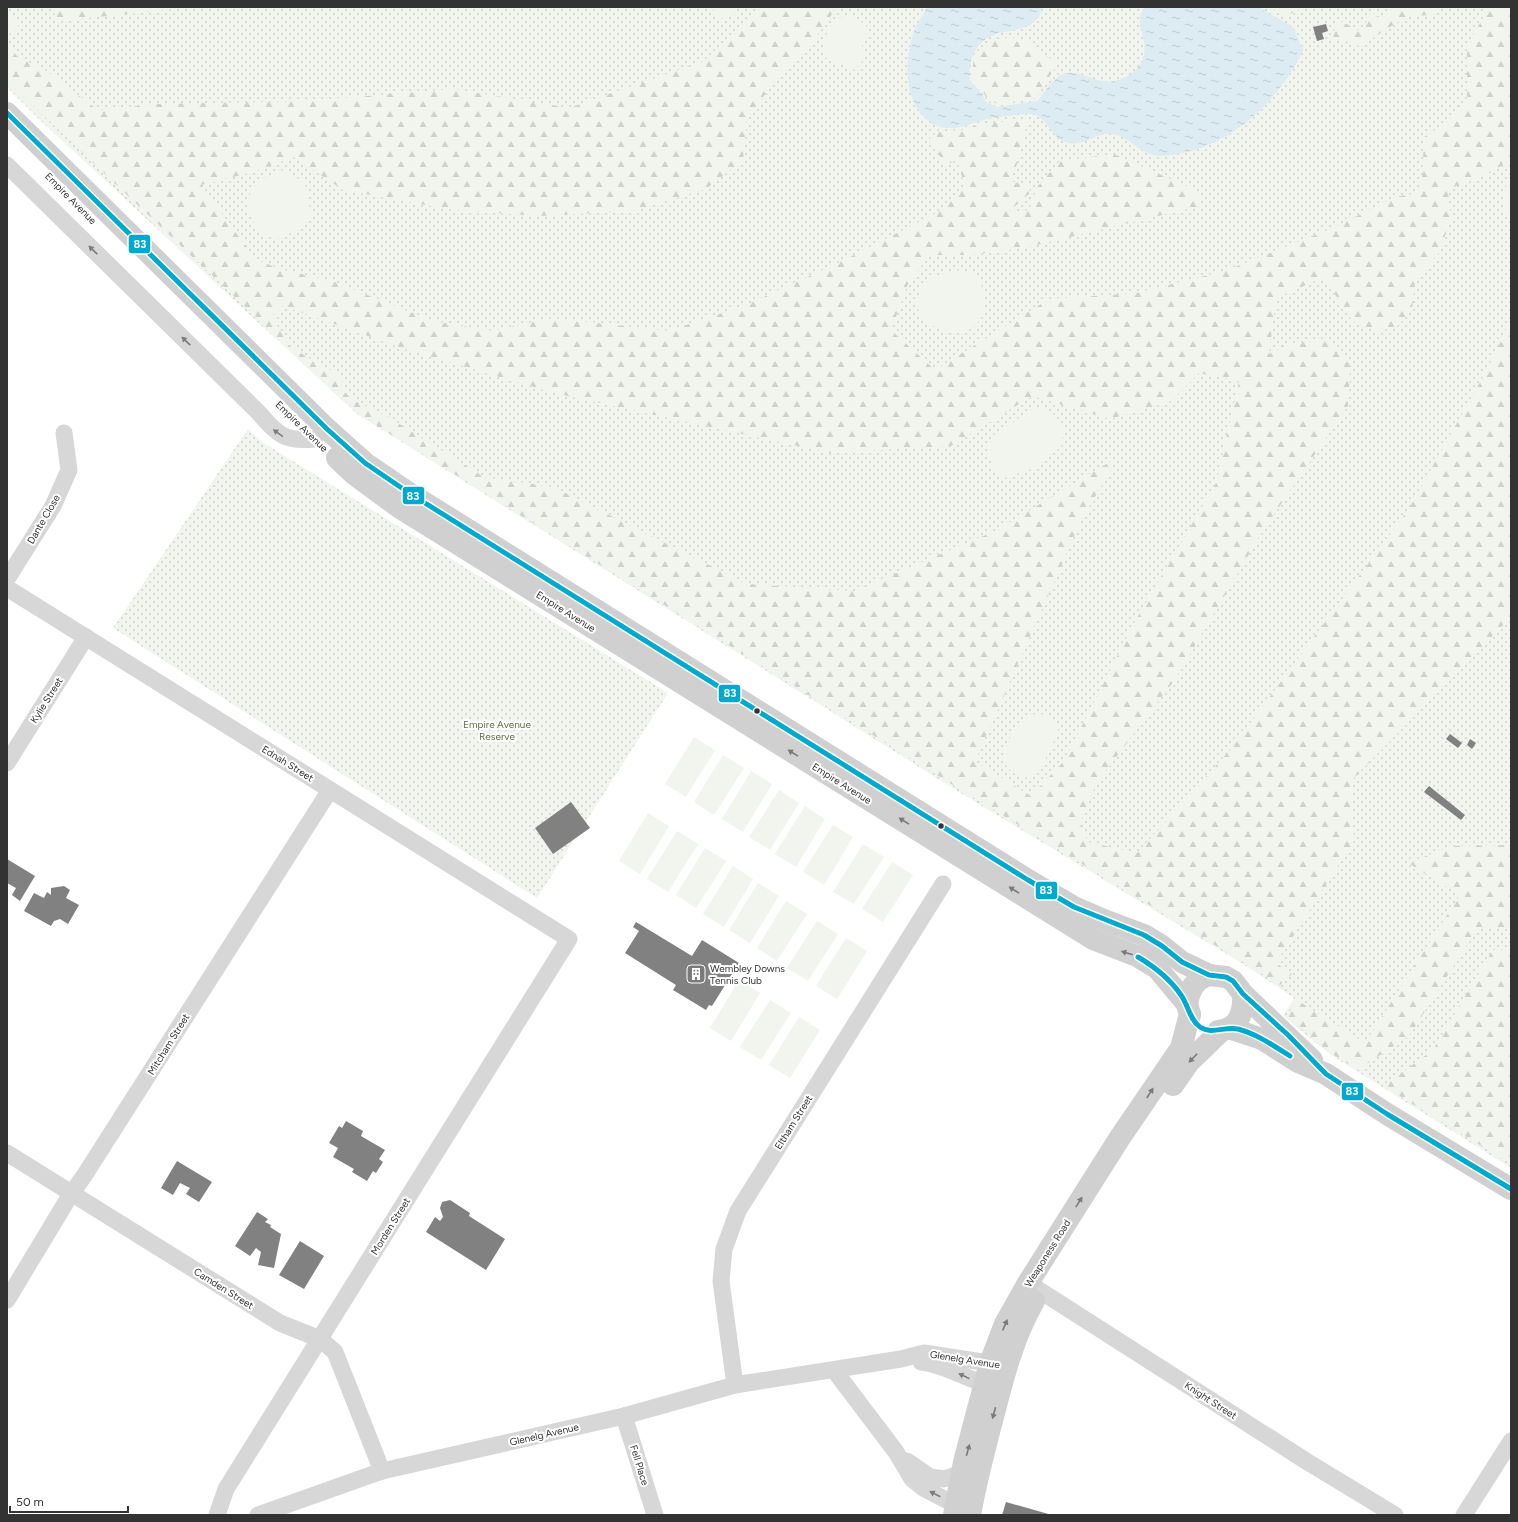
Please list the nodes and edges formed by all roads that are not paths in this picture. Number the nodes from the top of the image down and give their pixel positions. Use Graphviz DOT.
graph roads {
  1 [pos="7,113"];
  2 [pos="7,135"];
  3 [pos="7,165"];
  4 [pos="64,433"];
  5 [pos="315,439"];
  6 [pos="7,579"];
  7 [pos="7,588"];
  8 [pos="86,637"];
  9 [pos="7,763"];
  10 [pos="330,790"];
  11 [pos="943,884"];
  12 [pos="569,939"];
  13 [pos="1209,976"];
  14 [pos="1243,994"];
  15 [pos="1189,1009"];
  16 [pos="1225,1029"];
  17 [pos="1326,1074"];
  18 [pos="7,1153"];
  19 [pos="1511,1189"];
  20 [pos="71,1194"];
  21 [pos="1034,1287"];
  22 [pos="7,1300"];
  23 [pos="320,1339"];
  24 [pos="901,1359"];
  25 [pos="998,1364"];
  26 [pos="834,1370"];
  27 [pos="735,1385"];
  28 [pos="993,1386"];
  29 [pos="624,1416"];
  30 [pos="1511,1440"];
  31 [pos="896,1452"];
  32 [pos="382,1471"];
  33 [pos="969,1478"];
  34 [pos="963,1510"];
  35 [pos="217,1515"];
  36 [pos="258,1515"];
  37 [pos="655,1515"];
  38 [pos="1395,1515"];
  39 [pos="1464,1515"];
  1 -- 13 [label="main road, Empire Avenue"];
  2 -- 5 [label="main road, Empire Avenue"];
  5 -- 3 [label="street, one-way"];
  4 -- 6 [label="street, Dante Close"];
  15 -- 5 [label="main road, Empire Avenue, one-way"];
  7 -- 8 [label="street, Ednah Street"];
  8 -- 9 [label="street, Kylie Street"];
  8 -- 10 [label="street, Ednah Street"];
  10 -- 12 [label="street, Ednah Street"];
  10 -- 20 [label="street, Mitcham Street"];
  11 -- 27 [label="street, Eltham Street"];
  12 -- 23 [label="street, Morden Street"];
  13 -- 14 [label="main road, Empire Avenue"];
  13 -- 15 [label="main road"];
  14 -- 16 [label="main road"];
  14 -- 17 [label="main road, Empire Avenue"];
  15 -- 16 [label="main road, Empire Avenue"];
  21 -- 15 [label="main road, Weaponess Road, one-way"];
  16 -- 17 [label="main road, Empire Avenue"];
  16 -- 21 [label="main road, Weaponess Road, one-way"];
  17 -- 19 [label="main road, Empire Avenue"];
  18 -- 20 [label="street, Camden Street"];
  20 -- 22 [label="street, Mitcham Street"];
  20 -- 23 [label="street, Camden Street"];
  21 -- 25 [label="main road, Weaponess Road"];
  21 -- 38 [label="street, Knight Street"];
  23 -- 32 [label="street, Camden Street"];
  23 -- 35 [label="street, Morden Street"];
  24 -- 25 [label="street, Glenelg Avenue"];
  24 -- 26 [label="street, Glenelg Avenue"];
  28 -- 24 [label="street, Glenelg Avenue, one-way"];
  25 -- 28 [label="main road, Weaponess Road"];
  26 -- 27 [label="street, Glenelg Avenue"];
  26 -- 31 [label="street"];
  27 -- 29 [label="street, Glenelg Avenue"];
  28 -- 33 [label="main road, Weaponess Road"];
  29 -- 32 [label="street, Glenelg Avenue"];
  29 -- 37 [label="street, Fell Place"];
  30 -- 39 [label="street"];
  31 -- 33 [label="street"];
  34 -- 31 [label="street, one-way"];
  32 -- 36 [label="street, Glenelg Avenue"];
  33 -- 34 [label="main road, Weaponess Road"];
}
